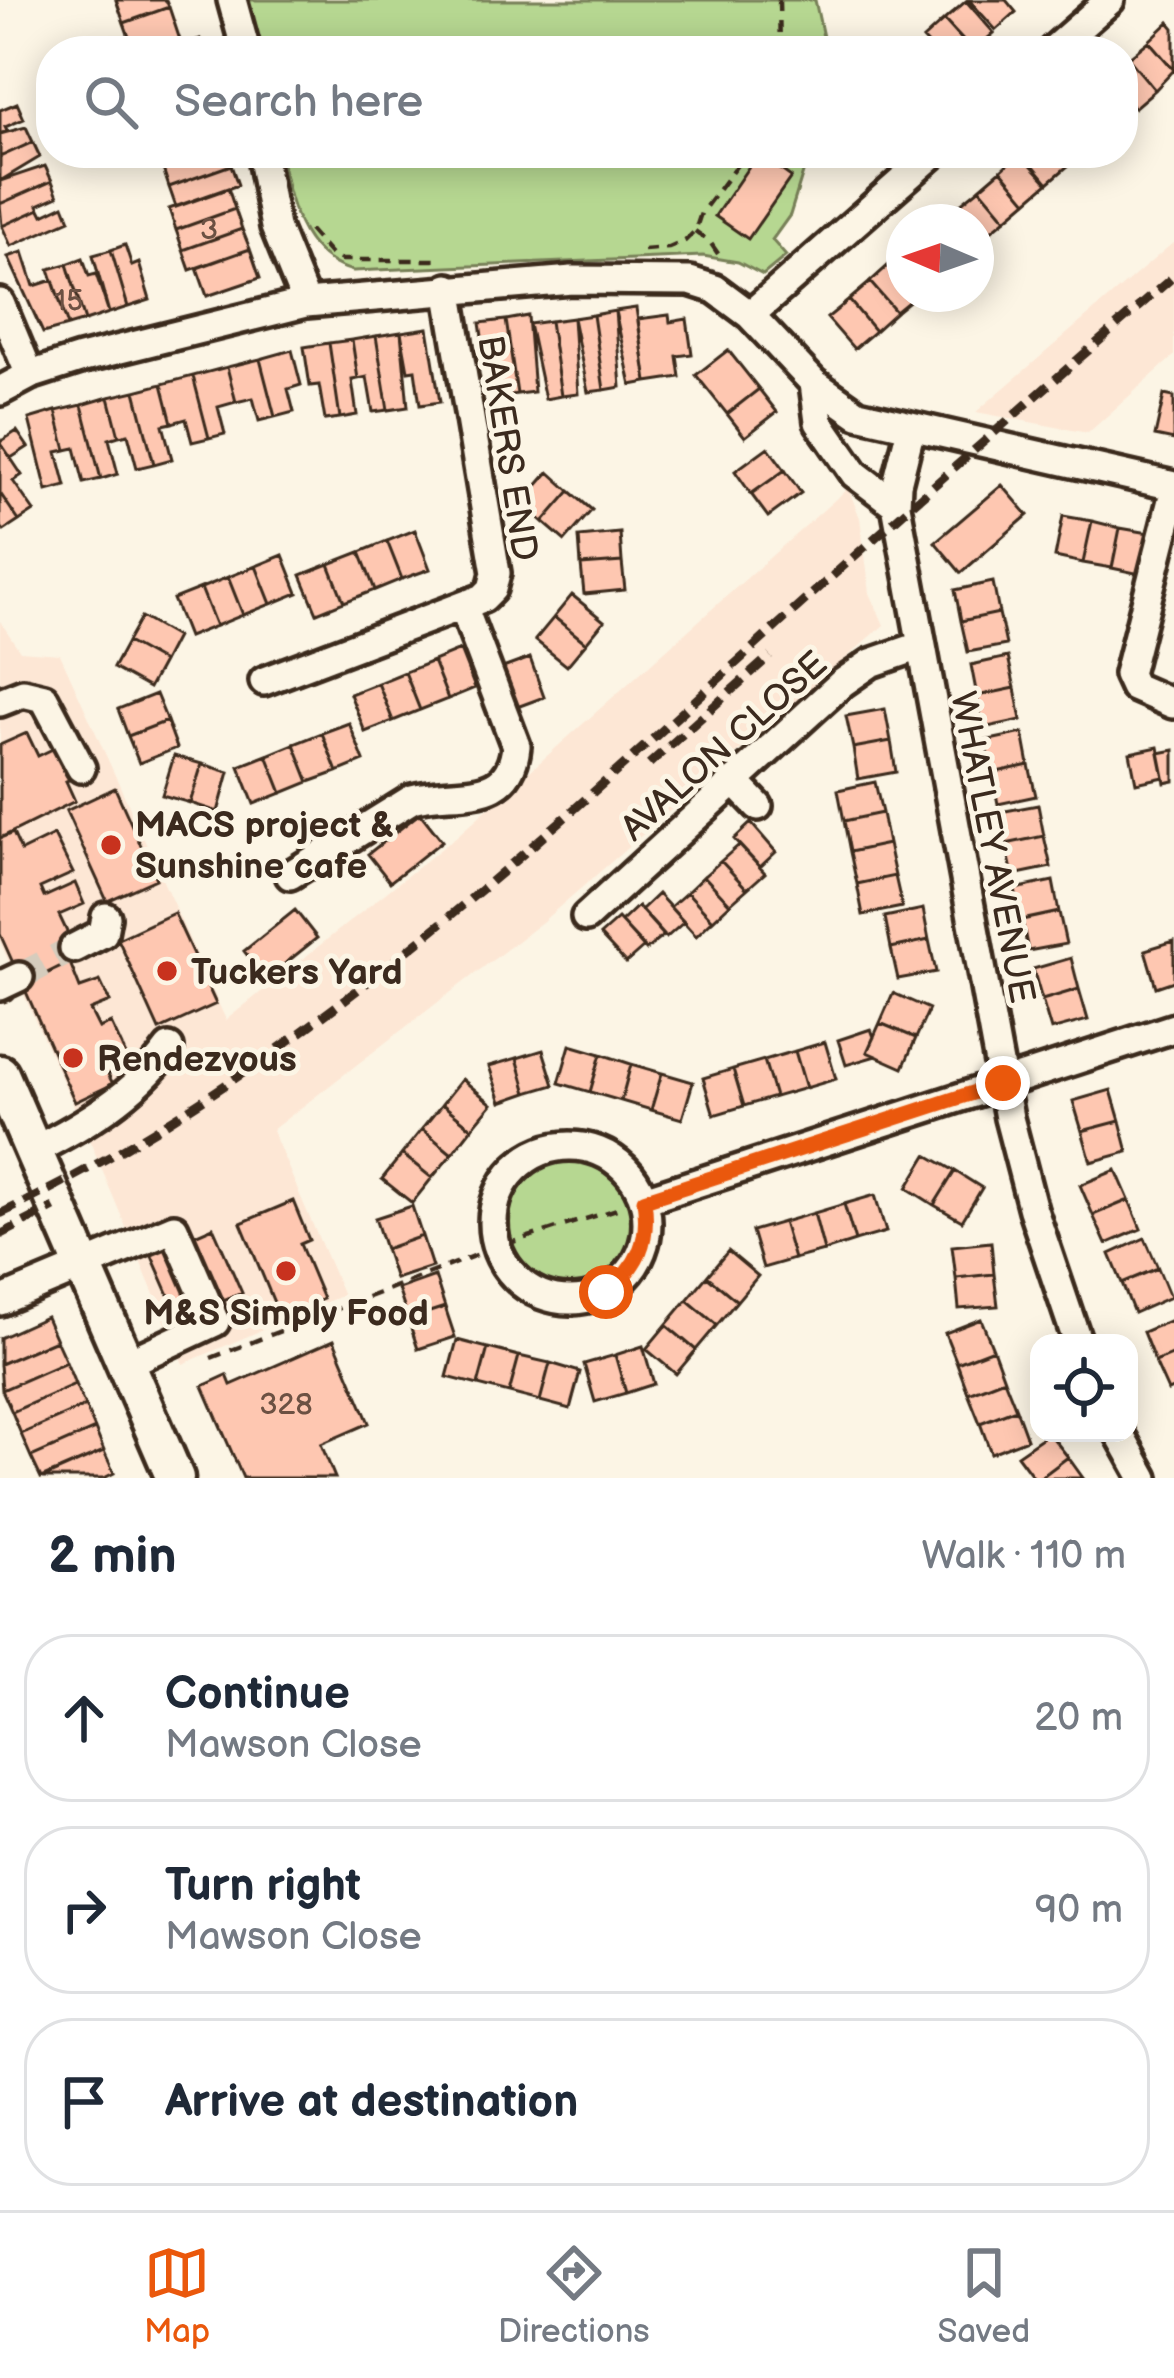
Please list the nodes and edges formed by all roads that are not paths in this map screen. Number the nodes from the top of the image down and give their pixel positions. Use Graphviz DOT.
graph roads {
  1 [pos="232,0"];
  2 [pos="1110,0"];
  3 [pos="242,36"];
  4 [pos="1069,36"];
  5 [pos="264,168"];
  6 [pos="917,168"];
  7 [pos="447,273"];
  8 [pos="0,303"];
  9 [pos="306,303"];
  10 [pos="750,314"];
  11 [pos="30,375"];
  12 [pos="814,383"];
  13 [pos="0,391"];
  14 [pos="911,428"];
  15 [pos="1174,489"];
  16 [pos="896,505"];
  17 [pos="463,606"];
  18 [pos="920,646"];
  19 [pos="264,681"];
  20 [pos="0,702"];
  21 [pos="1173,704"];
  22 [pos="81,768"];
  23 [pos="734,781"];
  24 [pos="758,806"];
  25 [pos="290,874"];
  26 [pos="106,917"];
  27 [pos="586,917"];
  28 [pos="74,948"];
  29 [pos="1174,1028"];
  30 [pos="169,1048"];
  31 [pos="0,1074"];
  32 [pos="1003,1083"];
  33 [pos="33,1151"];
  34 [pos="644,1200"];
  35 [pos="83,1264"];
  36 [pos="0,1301"];
  37 [pos="1075,1334"];
  38 [pos="125,1364"];
  39 [pos="1125,1442"];
  40 [pos="175,1478"];
  41 [pos="1144,1478"];
  1 -- 3 [label="street"];
  2 -- 4 [label="street"];
  5 -- 9 [label="street"];
  6 -- 10 [label="street"];
  7 -- 9 [label="street"];
  7 -- 10 [label="street"];
  7 -- 17 [label="street, BAKERS END"];
  8 -- 11 [label="street"];
  9 -- 11 [label="street"];
  10 -- 12 [label="street"];
  11 -- 13 [label="street"];
  12 -- 14 [label="street"];
  12 -- 16 [label="street"];
  14 -- 15 [label="street"];
  14 -- 16 [label="street, WHATLEY AVENUE"];
  15 -- 21 [label="street"];
  16 -- 18 [label="street, WHATLEY AVENUE"];
  17 -- 19 [label="street"];
  17 -- 25 [label="street"];
  18 -- 23 [label="street, AVALON CLOSE"];
  18 -- 32 [label="street, WHATLEY AVENUE"];
  20 -- 22 [label="street"];
  23 -- 24 [label="street"];
  23 -- 27 [label="street, AVALON CLOSE"];
  26 -- 28 [label="street"];
  29 -- 32 [label="street"];
  30 -- 33 [label="street"];
  31 -- 33 [label="main road"];
  32 -- 34 [label="street"];
  32 -- 37 [label="street, WHATLEY AVENUE"];
  33 -- 35 [label="main road"];
  34 -- 34 [label="street"];
  35 -- 36 [label="street"];
  35 -- 38 [label="main road"];
  35 -- 38 [label="street"];
  38 -- 40 [label="main road"];
  39 -- 41 [label="street"];
}
